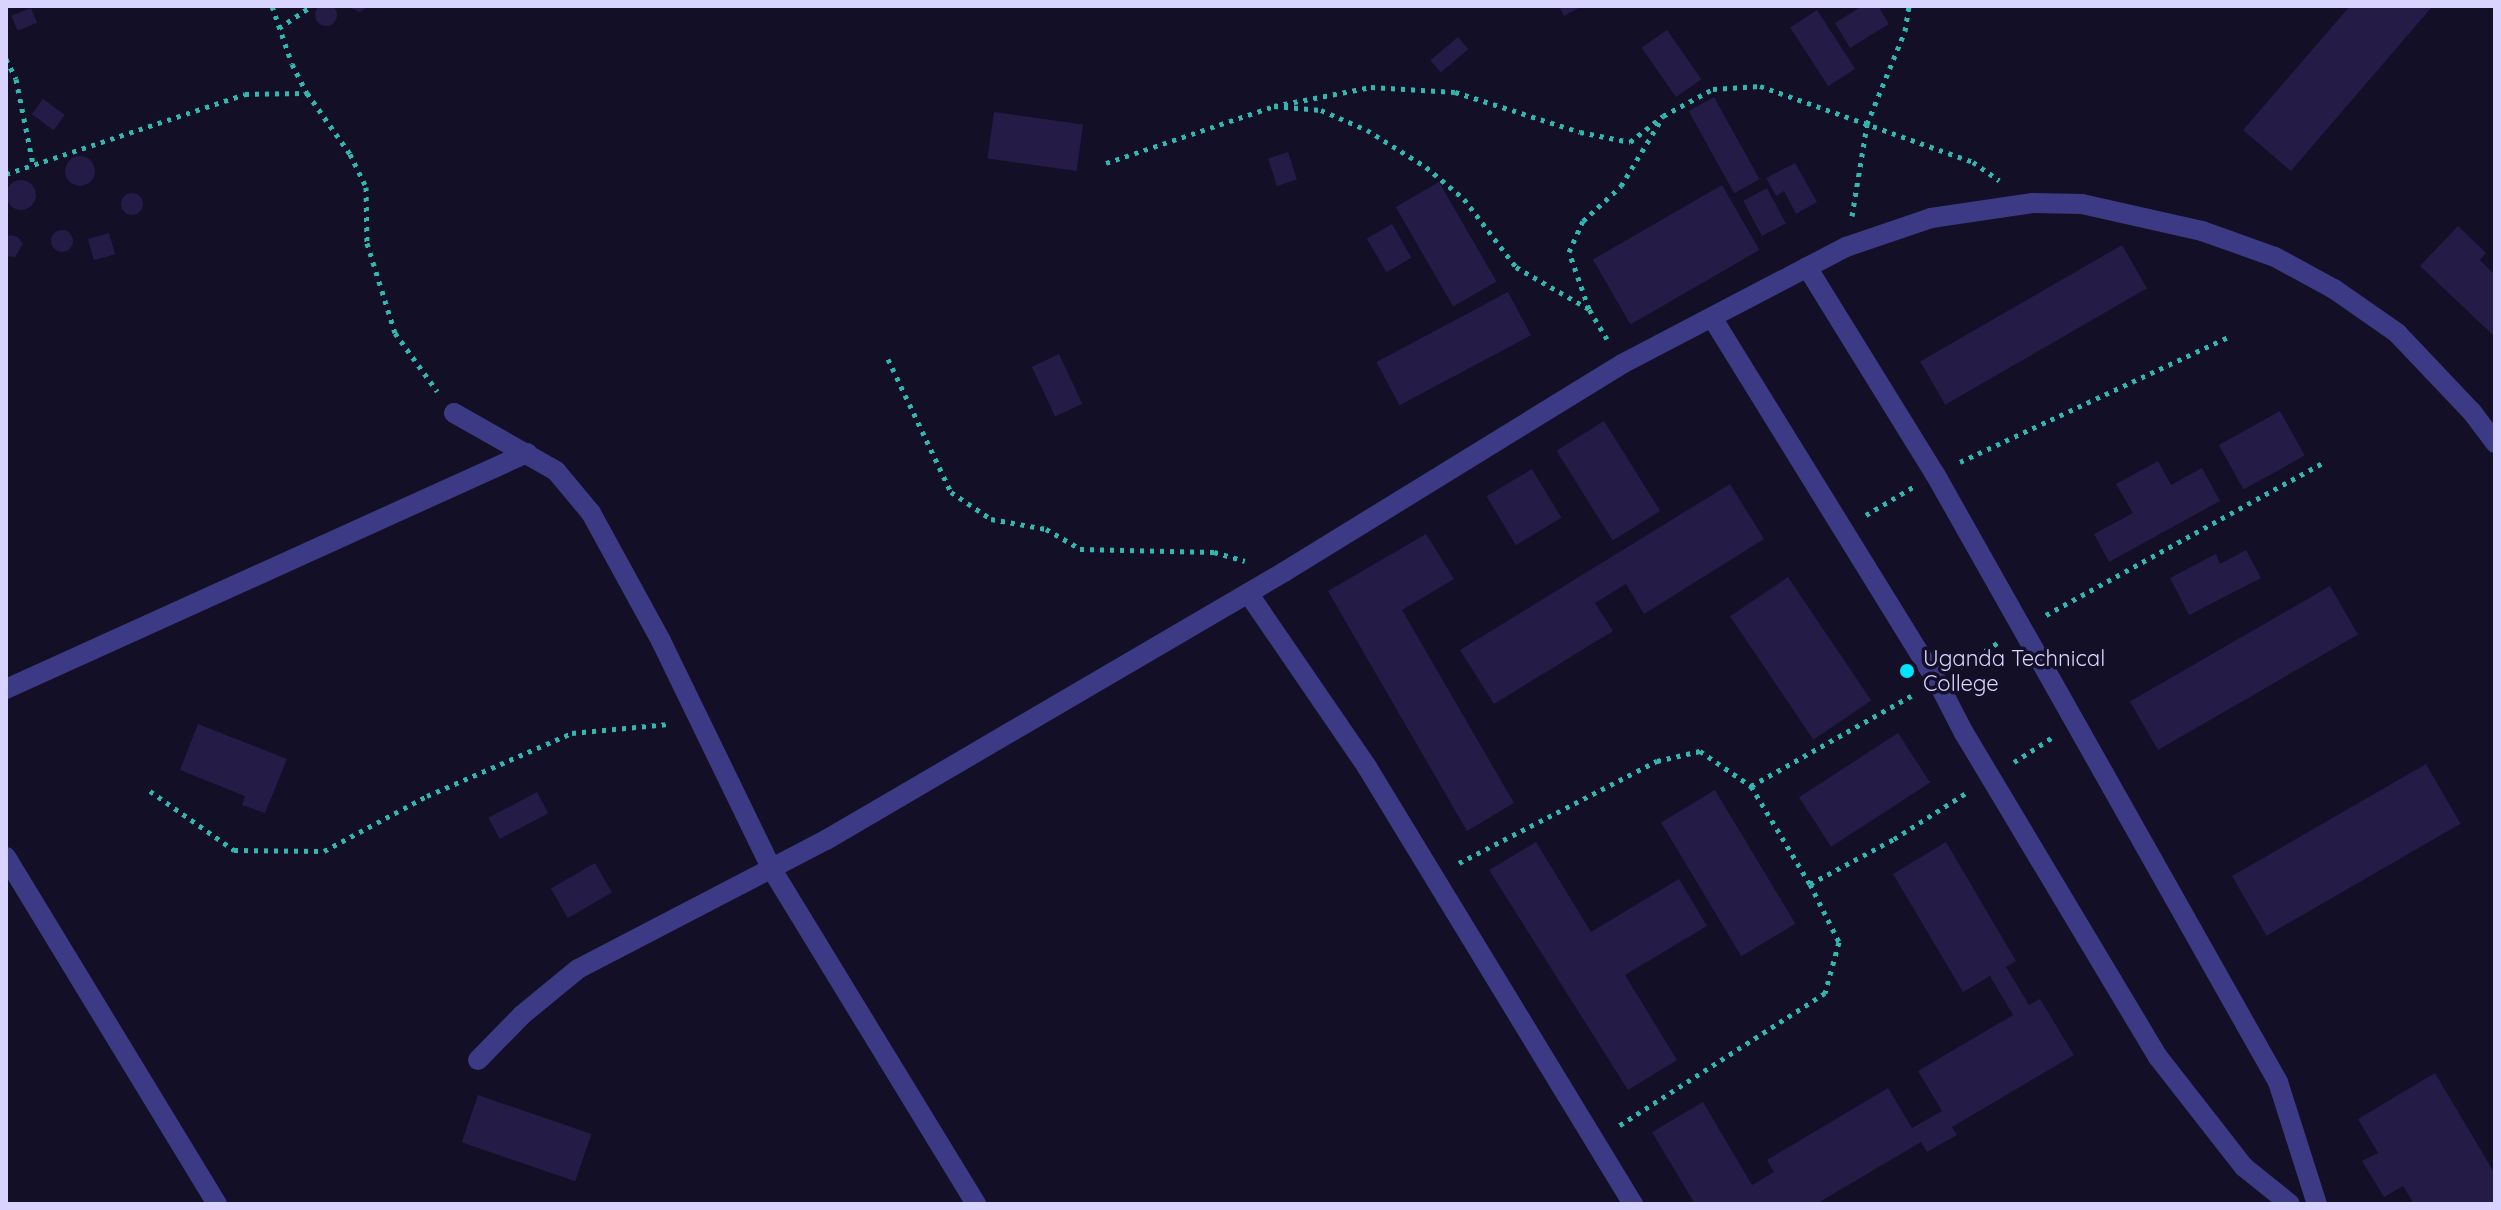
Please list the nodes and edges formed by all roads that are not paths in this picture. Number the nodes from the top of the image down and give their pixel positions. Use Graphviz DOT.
graph roads {
  1 [pos="1807,267"];
  2 [pos="1713,319"];
  3 [pos="454,413"];
  4 [pos="2495,443"];
  5 [pos="527,453"];
  6 [pos="1248,593"];
  7 [pos="6,689"];
  8 [pos="6,857"];
  9 [pos="771,868"];
  10 [pos="478,1060"];
  11 [pos="217,1204"];
  12 [pos="976,1204"];
  13 [pos="1633,1204"];
  14 [pos="2290,1204"];
  15 [pos="2317,1204"];
  1 -- 2 [label="street"];
  1 -- 4 [label="street"];
  1 -- 15 [label="street"];
  2 -- 6 [label="street"];
  2 -- 14 [label="street"];
  3 -- 5 [label="street"];
  5 -- 7 [label="street"];
  5 -- 9 [label="street"];
  6 -- 9 [label="street"];
  6 -- 13 [label="street"];
  8 -- 11 [label="street"];
  9 -- 10 [label="street"];
  9 -- 12 [label="street"];
}
